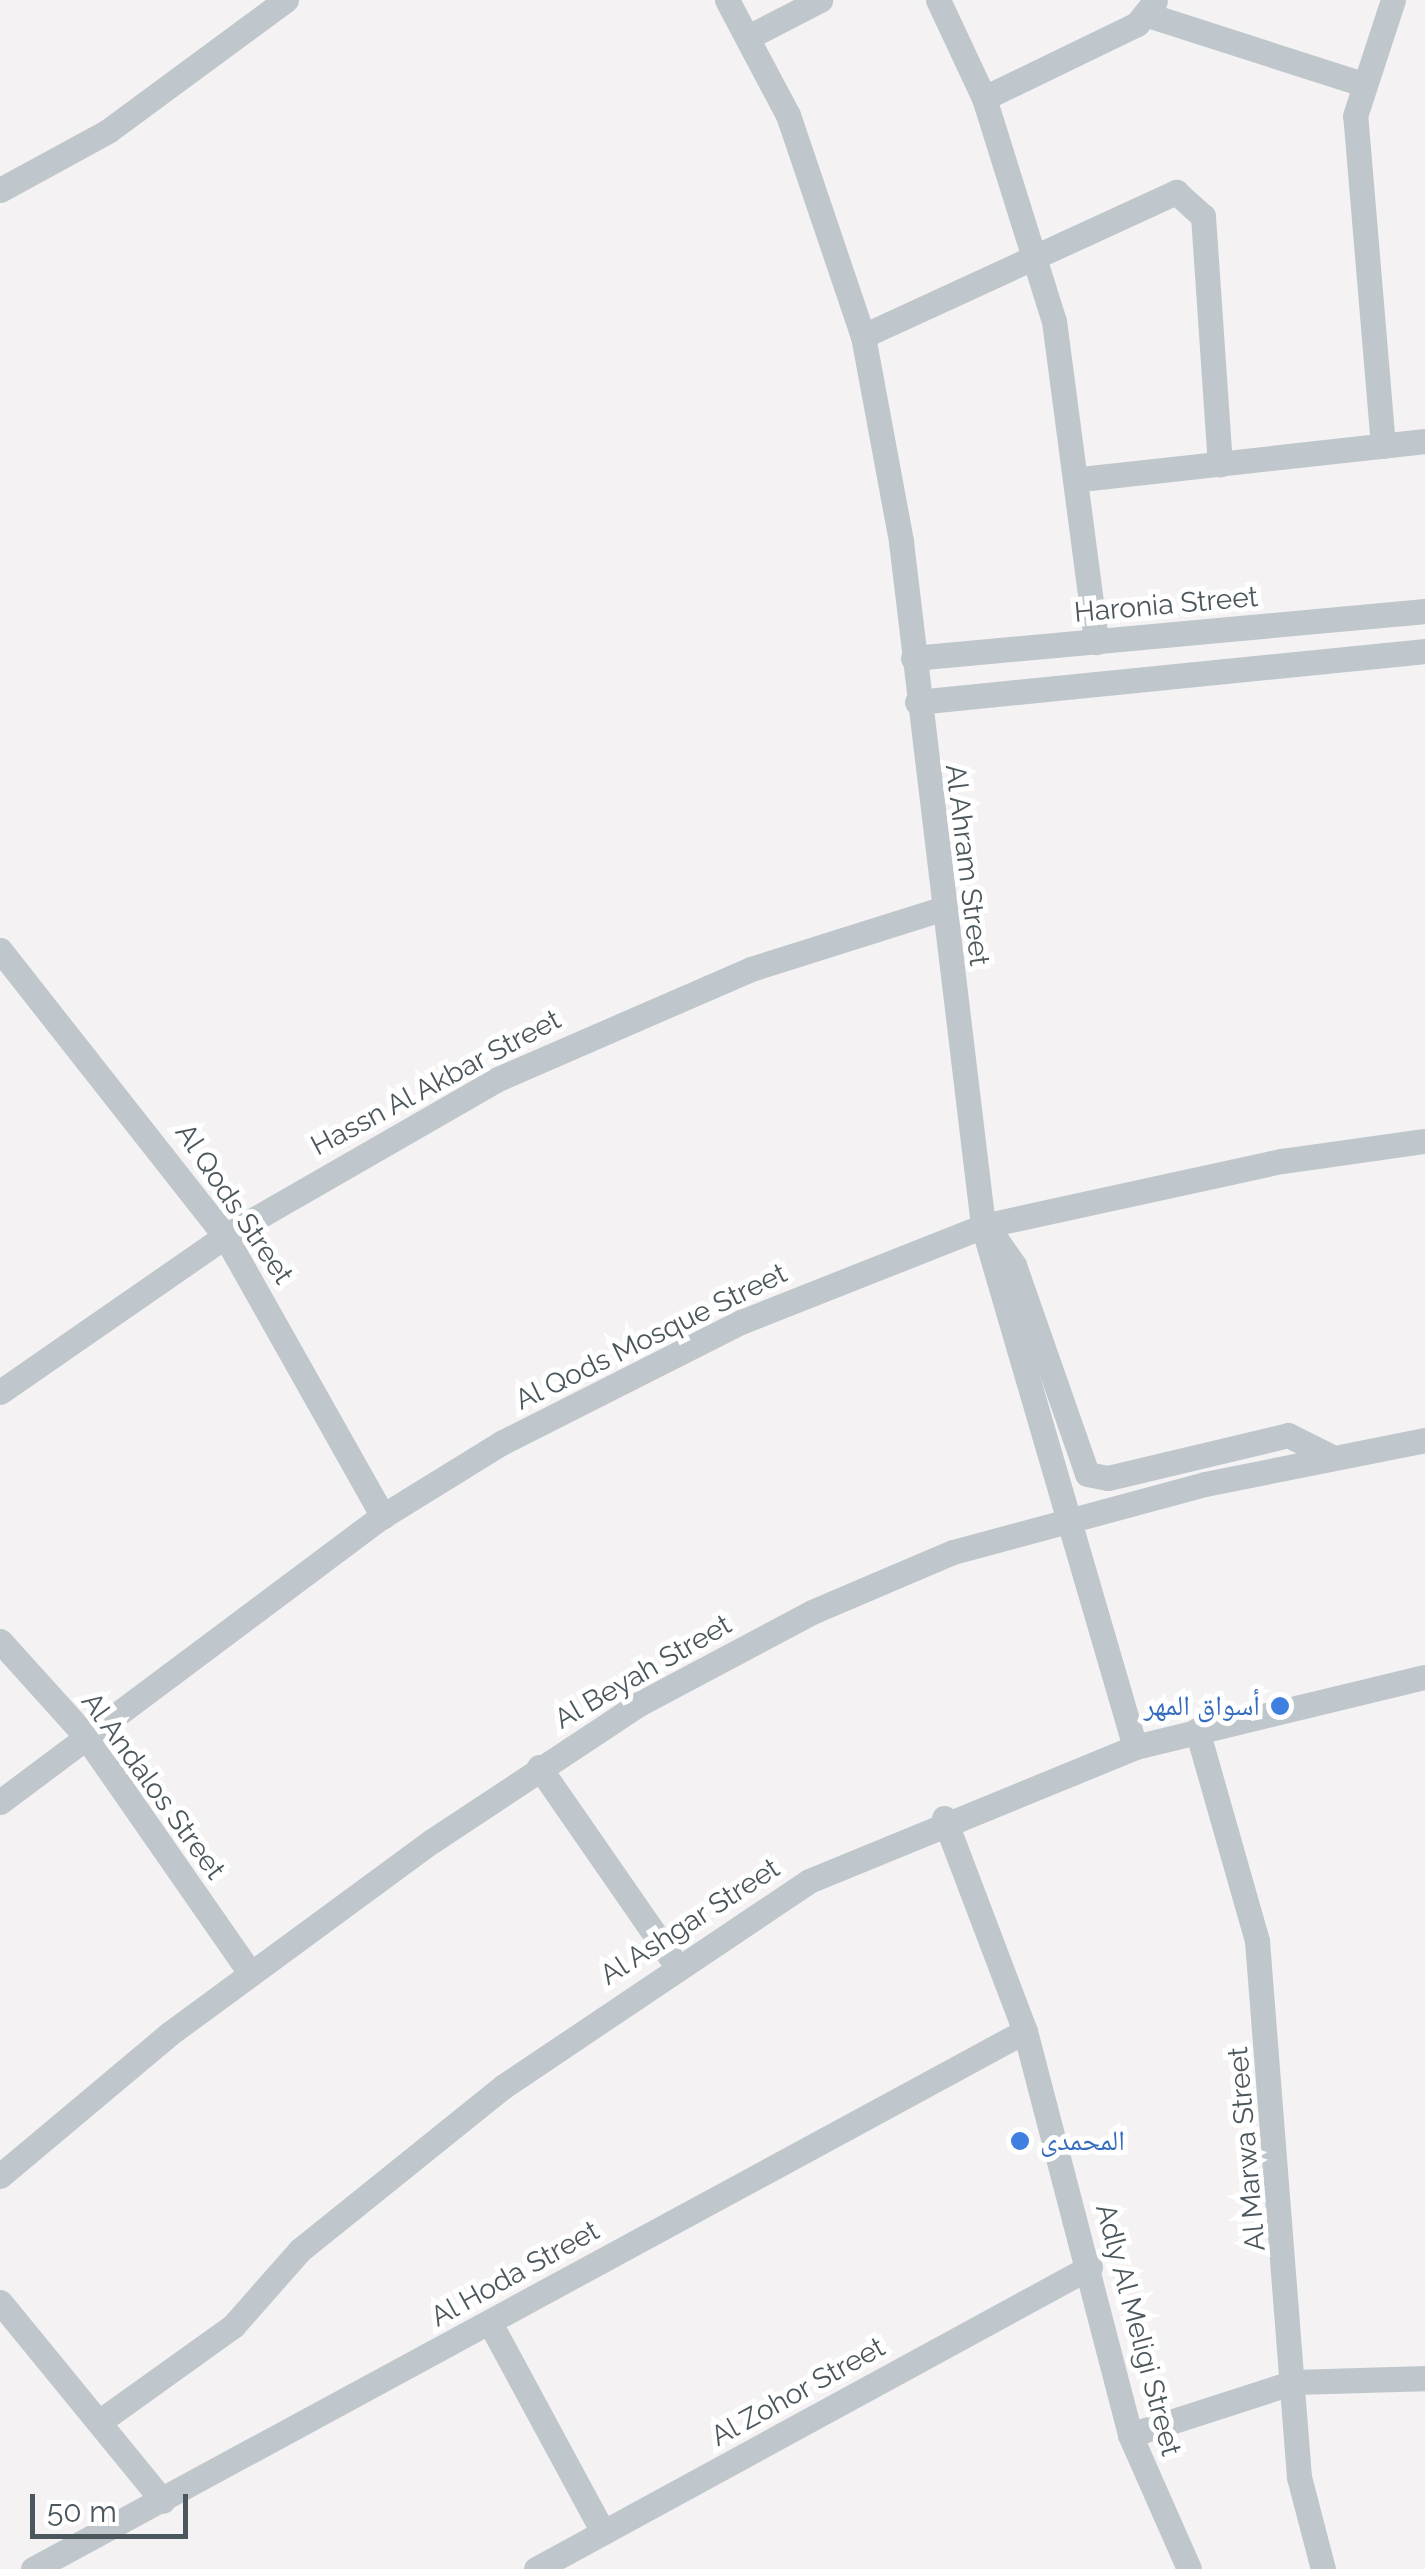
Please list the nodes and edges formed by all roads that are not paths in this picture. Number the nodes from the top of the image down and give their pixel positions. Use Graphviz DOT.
graph roads {
  1 [pos="286,0"];
  2 [pos="727,0"];
  3 [pos="820,0"];
  4 [pos="938,0"];
  5 [pos="1392,0"];
  6 [pos="1152,8"];
  7 [pos="750,36"];
  8 [pos="1363,84"];
  9 [pos="984,98"];
  10 [pos="0,190"];
  11 [pos="1035,252"];
  12 [pos="863,336"];
  13 [pos="1425,442"];
  14 [pos="1383,446"];
  15 [pos="1220,464"];
  16 [pos="1081,479"];
  17 [pos="1425,612"];
  18 [pos="1096,642"];
  19 [pos="1425,651"];
  20 [pos="913,658"];
  21 [pos="917,702"];
  22 [pos="941,909"];
  23 [pos="0,950"];
  24 [pos="1425,1141"];
  25 [pos="983,1226"];
  26 [pos="225,1236"];
  27 [pos="0,1392"];
  28 [pos="1425,1440"];
  29 [pos="1332,1457"];
  30 [pos="382,1516"];
  31 [pos="1070,1520"];
  32 [pos="0,1641"];
  33 [pos="1425,1677"];
  34 [pos="1197,1730"];
  35 [pos="84,1734"];
  36 [pos="1135,1747"];
  37 [pos="539,1767"];
  38 [pos="0,1802"];
  39 [pos="944,1818"];
  40 [pos="676,1965"];
  41 [pos="250,1973"];
  42 [pos="1025,2030"];
  43 [pos="0,2176"];
  44 [pos="1090,2267"];
  45 [pos="0,2302"];
  46 [pos="490,2322"];
  47 [pos="1425,2378"];
  48 [pos="1294,2382"];
  49 [pos="99,2422"];
  50 [pos="1130,2435"];
  51 [pos="163,2500"];
  52 [pos="603,2532"];
  53 [pos="33,2569"];
  54 [pos="536,2569"];
  55 [pos="1189,2569"];
  56 [pos="1323,2569"];
  1 -- 10 [label="street"];
  2 -- 7 [label="street, Al Ahram Street"];
  3 -- 7 [label="street"];
  4 -- 9 [label="street"];
  5 -- 8 [label="street"];
  6 -- 8 [label="street"];
  6 -- 9 [label="street"];
  7 -- 12 [label="street, Al Ahram Street"];
  8 -- 14 [label="street"];
  9 -- 11 [label="street"];
  11 -- 12 [label="street"];
  11 -- 15 [label="street"];
  11 -- 16 [label="street"];
  12 -- 20 [label="street, Al Ahram Street"];
  13 -- 14 [label="street"];
  14 -- 15 [label="street"];
  15 -- 16 [label="street"];
  16 -- 18 [label="street"];
  17 -- 18 [label="street, Haronia Street"];
  18 -- 20 [label="street, Haronia Street"];
  19 -- 21 [label="street"];
  20 -- 21 [label="street, Al Ahram Street"];
  21 -- 22 [label="street, Al Ahram Street"];
  22 -- 25 [label="street, Al Ahram Street"];
  22 -- 26 [label="street, Hassn Al Akbar Street"];
  23 -- 26 [label="street, Al Qods Street"];
  24 -- 25 [label="street, Al Qods Mosque Street"];
  25 -- 29 [label="street"];
  25 -- 30 [label="street, Al Qods Mosque Street"];
  25 -- 31 [label="street, Al Ahram Street"];
  26 -- 27 [label="street, Hassn Al Akbar Street"];
  26 -- 30 [label="street, Al Qods Street"];
  28 -- 29 [label="street, Al Beyah Street"];
  29 -- 31 [label="street, Al Beyah Street"];
  30 -- 35 [label="street, Al Qods Mosque Street"];
  31 -- 36 [label="street, Al Ahram Street"];
  31 -- 37 [label="street, Al Beyah Street"];
  32 -- 35 [label="street, Al Andalos Street"];
  33 -- 34 [label="street, Al Ashgar Street"];
  34 -- 36 [label="street, Al Ashgar Street"];
  34 -- 48 [label="street, Al Marwa Street"];
  35 -- 38 [label="street, Al Qods Mosque Street"];
  35 -- 41 [label="street, Al Andalos Street"];
  36 -- 39 [label="street, Al Ashgar Street"];
  37 -- 40 [label="street"];
  37 -- 41 [label="street, Al Beyah Street"];
  39 -- 40 [label="street, Al Ashgar Street"];
  39 -- 42 [label="street, Adly Al Meligi Street"];
  40 -- 49 [label="street, Al Ashgar Street"];
  41 -- 43 [label="street, Al Beyah Street"];
  42 -- 44 [label="street, Adly Al Meligi Street"];
  42 -- 46 [label="street, Al Hoda Street"];
  44 -- 50 [label="street, Adly Al Meligi Street"];
  44 -- 52 [label="street, Al Zohor Street"];
  45 -- 49 [label="street"];
  46 -- 51 [label="street, Al Hoda Street"];
  46 -- 52 [label="street"];
  47 -- 48 [label="street"];
  48 -- 50 [label="street"];
  48 -- 56 [label="street, Al Marwa Street"];
  49 -- 51 [label="street"];
  50 -- 55 [label="street, Adly Al Meligi Street"];
  51 -- 53 [label="street, Al Hoda Street"];
  52 -- 54 [label="street, Al Zohor Street"];
}
